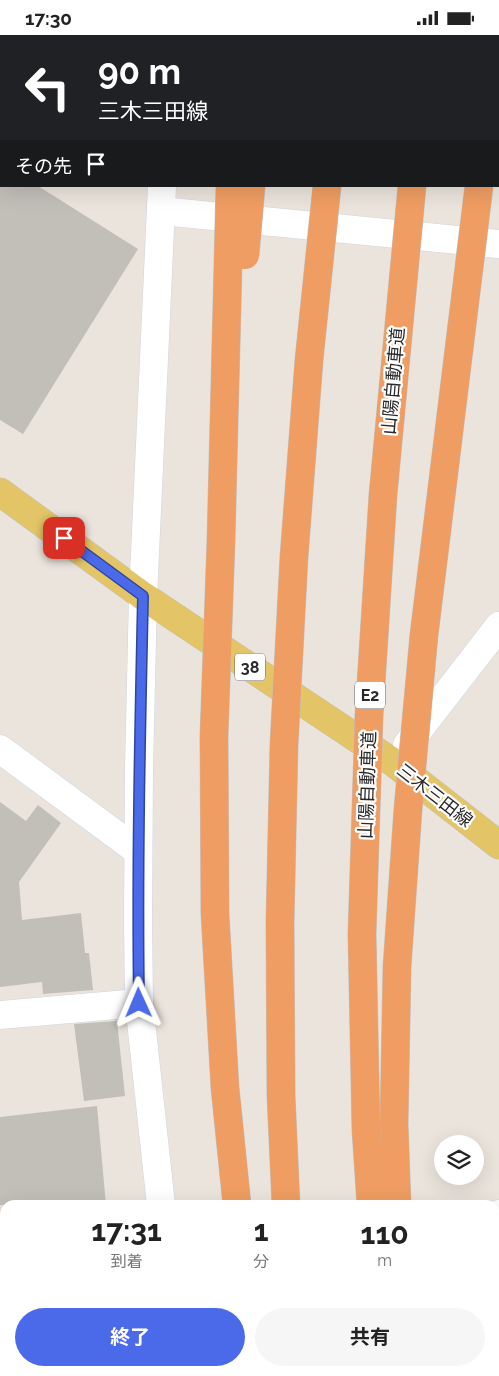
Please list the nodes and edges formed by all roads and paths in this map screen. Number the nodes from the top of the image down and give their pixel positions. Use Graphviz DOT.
graph roads {
  1 [pos="230,187"];
  2 [pos="251,187"];
  3 [pos="327,187"];
  4 [pos="412,187"];
  5 [pos="479,187"];
  6 [pos="161,199"];
  7 [pos="499,244"];
  8 [pos="0,492"];
  9 [pos="221,541"];
  10 [pos="143,596"];
  11 [pos="499,625"];
  12 [pos="0,749"];
  13 [pos="394,763"];
  14 [pos="499,845"];
  15 [pos="138,851"];
  16 [pos="139,1003"];
  17 [pos="0,1015"];
  18 [pos="160,1200"];
  19 [pos="236,1200"];
  20 [pos="286,1200"];
  21 [pos="371,1200"];
  22 [pos="397,1200"];
  1 -- 9 [label="highway, bridge"];
  2 -- 9 [label="highway, bridge"];
  3 -- 20 [label="highway, bridge"];
  4 -- 21 [label="highway, 山陽自動車道 / E2, bridge"];
  5 -- 22 [label="highway, bridge"];
  6 -- 7 [label="street"];
  6 -- 10 [label="street"];
  8 -- 10 [label="main road, 三木三田線 / 38"];
  9 -- 19 [label="highway, bridge"];
  10 -- 13 [label="main road, 三木三田線 / 38"];
  10 -- 15 [label="street"];
  11 -- 13 [label="street"];
  12 -- 15 [label="street"];
  13 -- 14 [label="main road, 三木三田線 / 38"];
  15 -- 16 [label="street"];
  16 -- 17 [label="street"];
  16 -- 18 [label="street"];
}
